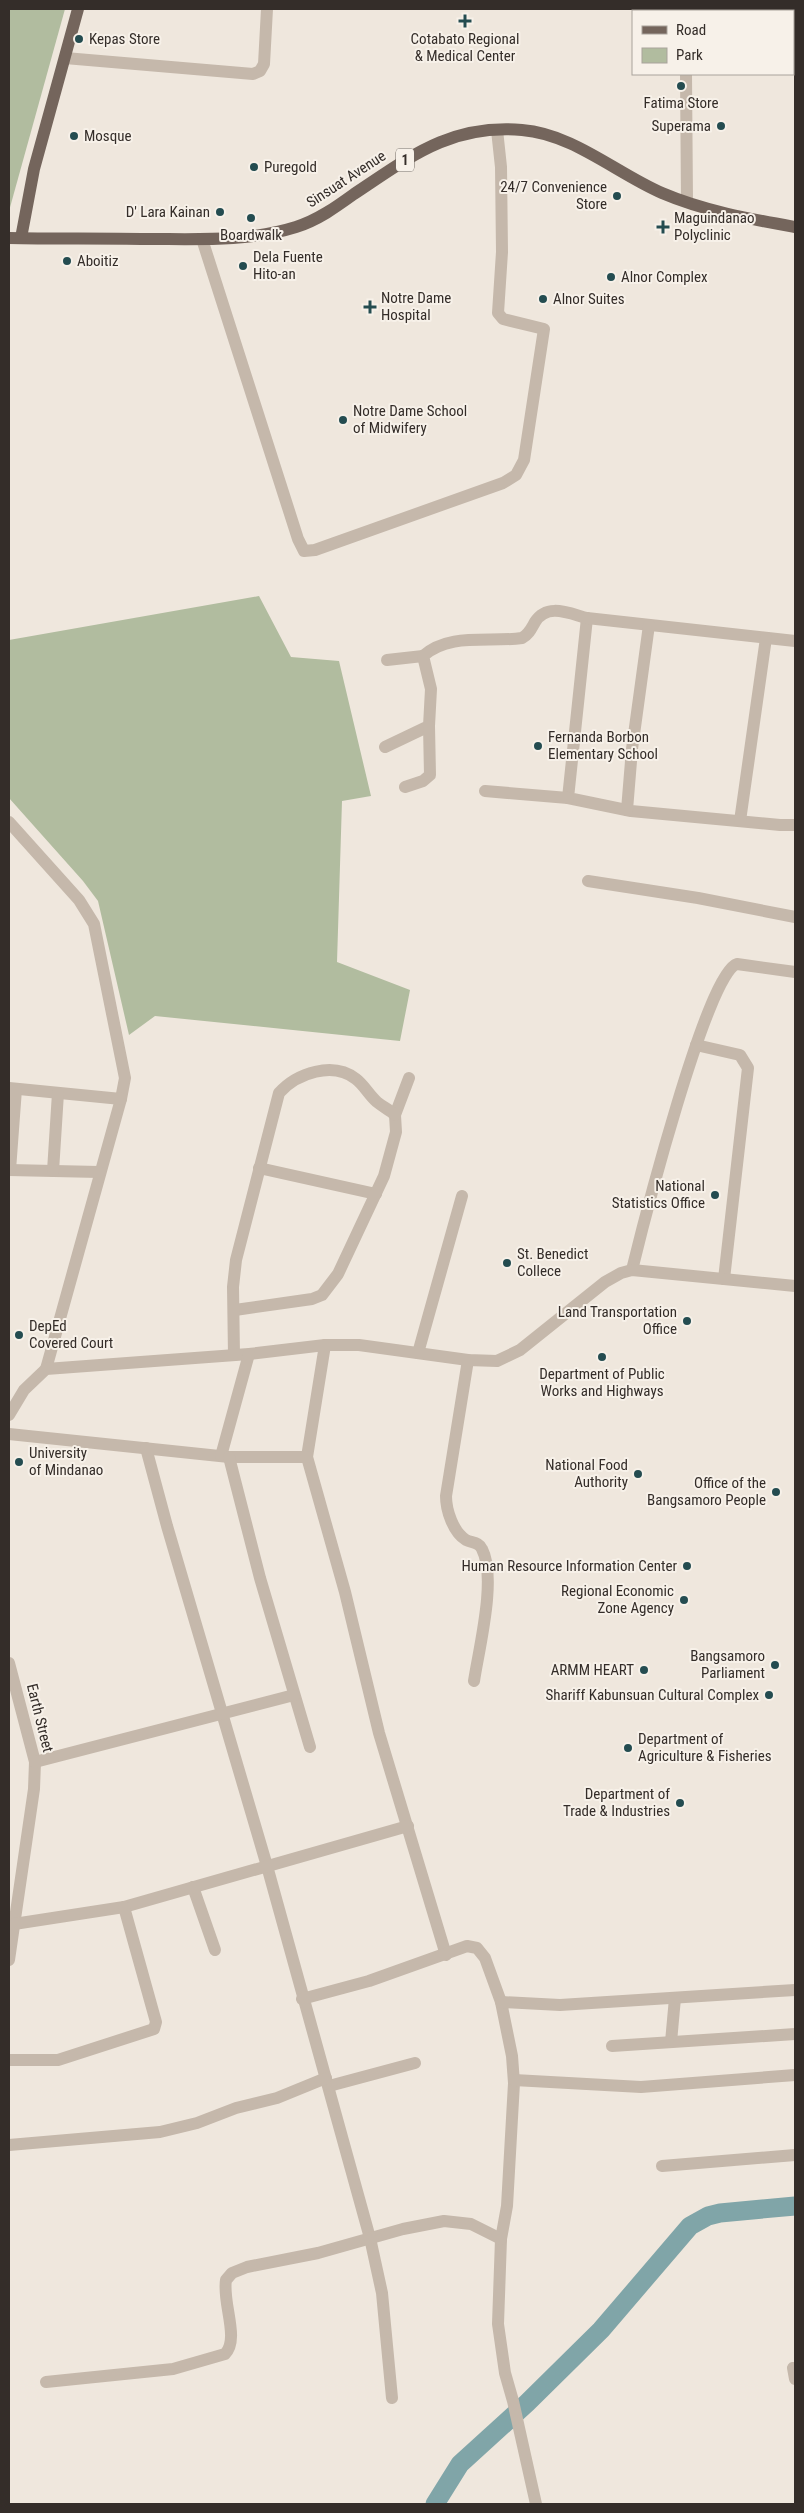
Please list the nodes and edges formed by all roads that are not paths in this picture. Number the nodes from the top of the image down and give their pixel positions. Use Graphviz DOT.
graph roads {
  1 [pos="78,9"];
  2 [pos="267,9"];
  3 [pos="65,58"];
  4 [pos="686,75"];
  5 [pos="498,130"];
  6 [pos="687,202"];
  7 [pos="795,228"];
  8 [pos="15,238"];
  9 [pos="202,239"];
  10 [pos="587,618"];
  11 [pos="649,625"];
  12 [pos="766,638"];
  13 [pos="795,641"];
  14 [pos="423,656"];
  15 [pos="387,660"];
  16 [pos="429,726"];
  17 [pos="385,747"];
  18 [pos="405,787"];
  19 [pos="485,791"];
  20 [pos="568,798"];
  21 [pos="627,810"];
  22 [pos="9,822"];
  23 [pos="740,822"];
  24 [pos="795,825"];
  25 [pos="588,881"];
  26 [pos="795,917"];
  27 [pos="795,972"];
  28 [pos="696,1046"];
  29 [pos="409,1078"];
  30 [pos="12,1088"];
  31 [pos="58,1093"];
  32 [pos="121,1099"];
  33 [pos="395,1115"];
  34 [pos="259,1168"];
  35 [pos="9,1170"];
  36 [pos="53,1171"];
  37 [pos="99,1172"];
  38 [pos="376,1194"];
  39 [pos="462,1196"];
  40 [pos="632,1270"];
  41 [pos="724,1279"];
  42 [pos="795,1286"];
  43 [pos="234,1310"];
  44 [pos="325,1345"];
  45 [pos="418,1352"];
  46 [pos="249,1354"];
  47 [pos="234,1355"];
  48 [pos="468,1360"];
  49 [pos="46,1369"];
  50 [pos="9,1416"];
  51 [pos="9,1434"];
  52 [pos="146,1448"];
  53 [pos="225,1457"];
  54 [pos="307,1457"];
  55 [pos="9,1663"];
  56 [pos="474,1681"];
  57 [pos="294,1695"];
  58 [pos="222,1714"];
  59 [pos="310,1748"];
  60 [pos="35,1762"];
  61 [pos="408,1826"];
  62 [pos="267,1866"];
  63 [pos="194,1887"];
  64 [pos="124,1907"];
  65 [pos="14,1924"];
  66 [pos="215,1950"];
  67 [pos="446,1955"];
  68 [pos="9,1960"];
  69 [pos="795,1990"];
  70 [pos="675,1998"];
  71 [pos="302,1999"];
  72 [pos="501,2002"];
  73 [pos="795,2034"];
  74 [pos="671,2042"];
  75 [pos="612,2046"];
  76 [pos="9,2060"];
  77 [pos="415,2063"];
  78 [pos="795,2075"];
  79 [pos="514,2080"];
  80 [pos="327,2082"];
  81 [pos="9,2145"];
  82 [pos="795,2154"];
  83 [pos="662,2166"];
  84 [pos="370,2238"];
  85 [pos="502,2239"];
  86 [pos="46,2382"];
  87 [pos="392,2398"];
  88 [pos="536,2504"];
  1 -- 3 [label="main road"];
  2 -- 3 [label="street"];
  3 -- 8 [label="main road"];
  4 -- 6 [label="street"];
  5 -- 6 [label="main road, Sinsuat Avenue / 1"];
  5 -- 9 [label="main road, Sinsuat Avenue / 1"];
  5 -- 9 [label="street"];
  6 -- 7 [label="main road, Sinsuat Avenue / 1"];
  8 -- 9 [label="main road, Sinsuat Avenue / 1"];
  10 -- 11 [label="street"];
  10 -- 14 [label="street"];
  10 -- 20 [label="street"];
  11 -- 12 [label="street"];
  11 -- 21 [label="street"];
  12 -- 13 [label="street"];
  12 -- 23 [label="street"];
  14 -- 15 [label="street"];
  14 -- 16 [label="street"];
  16 -- 17 [label="street"];
  16 -- 18 [label="street"];
  19 -- 20 [label="street"];
  20 -- 21 [label="street"];
  21 -- 23 [label="street"];
  22 -- 32 [label="street"];
  23 -- 24 [label="street"];
  25 -- 26 [label="street"];
  27 -- 28 [label="street"];
  28 -- 40 [label="street"];
  28 -- 41 [label="street"];
  29 -- 33 [label="street"];
  30 -- 31 [label="street"];
  30 -- 35 [label="street"];
  31 -- 32 [label="street"];
  31 -- 36 [label="street"];
  32 -- 37 [label="street"];
  33 -- 34 [label="street"];
  33 -- 38 [label="street"];
  34 -- 38 [label="street"];
  34 -- 43 [label="street"];
  35 -- 36 [label="street"];
  36 -- 37 [label="street"];
  37 -- 49 [label="street"];
  38 -- 43 [label="street"];
  39 -- 45 [label="street"];
  40 -- 41 [label="street"];
  40 -- 48 [label="street"];
  41 -- 42 [label="street"];
  43 -- 47 [label="street"];
  44 -- 45 [label="street"];
  44 -- 46 [label="street"];
  44 -- 54 [label="street"];
  45 -- 48 [label="street"];
  46 -- 47 [label="street"];
  46 -- 53 [label="street"];
  47 -- 49 [label="street"];
  48 -- 56 [label="street"];
  49 -- 50 [label="street"];
  51 -- 52 [label="street"];
  52 -- 53 [label="street"];
  52 -- 58 [label="street"];
  53 -- 54 [label="street"];
  53 -- 57 [label="street"];
  54 -- 61 [label="street"];
  55 -- 60 [label="street, Earth Street"];
  57 -- 58 [label="street"];
  57 -- 59 [label="street"];
  58 -- 60 [label="street"];
  58 -- 62 [label="street"];
  60 -- 65 [label="street, Earth Street"];
  61 -- 62 [label="street"];
  61 -- 67 [label="street"];
  62 -- 63 [label="street"];
  62 -- 71 [label="street"];
  63 -- 64 [label="street"];
  63 -- 66 [label="street"];
  64 -- 65 [label="street"];
  64 -- 76 [label="street"];
  65 -- 68 [label="street, Earth Street"];
  67 -- 71 [label="street"];
  67 -- 72 [label="street"];
  69 -- 70 [label="street"];
  70 -- 72 [label="street"];
  70 -- 74 [label="street"];
  71 -- 80 [label="street"];
  72 -- 79 [label="street"];
  73 -- 74 [label="street"];
  74 -- 75 [label="street"];
  77 -- 80 [label="street"];
  78 -- 79 [label="street"];
  79 -- 85 [label="street"];
  80 -- 81 [label="street"];
  80 -- 84 [label="street"];
  82 -- 83 [label="street"];
  84 -- 85 [label="street"];
  84 -- 86 [label="street"];
  84 -- 87 [label="street"];
  85 -- 88 [label="street"];
}
